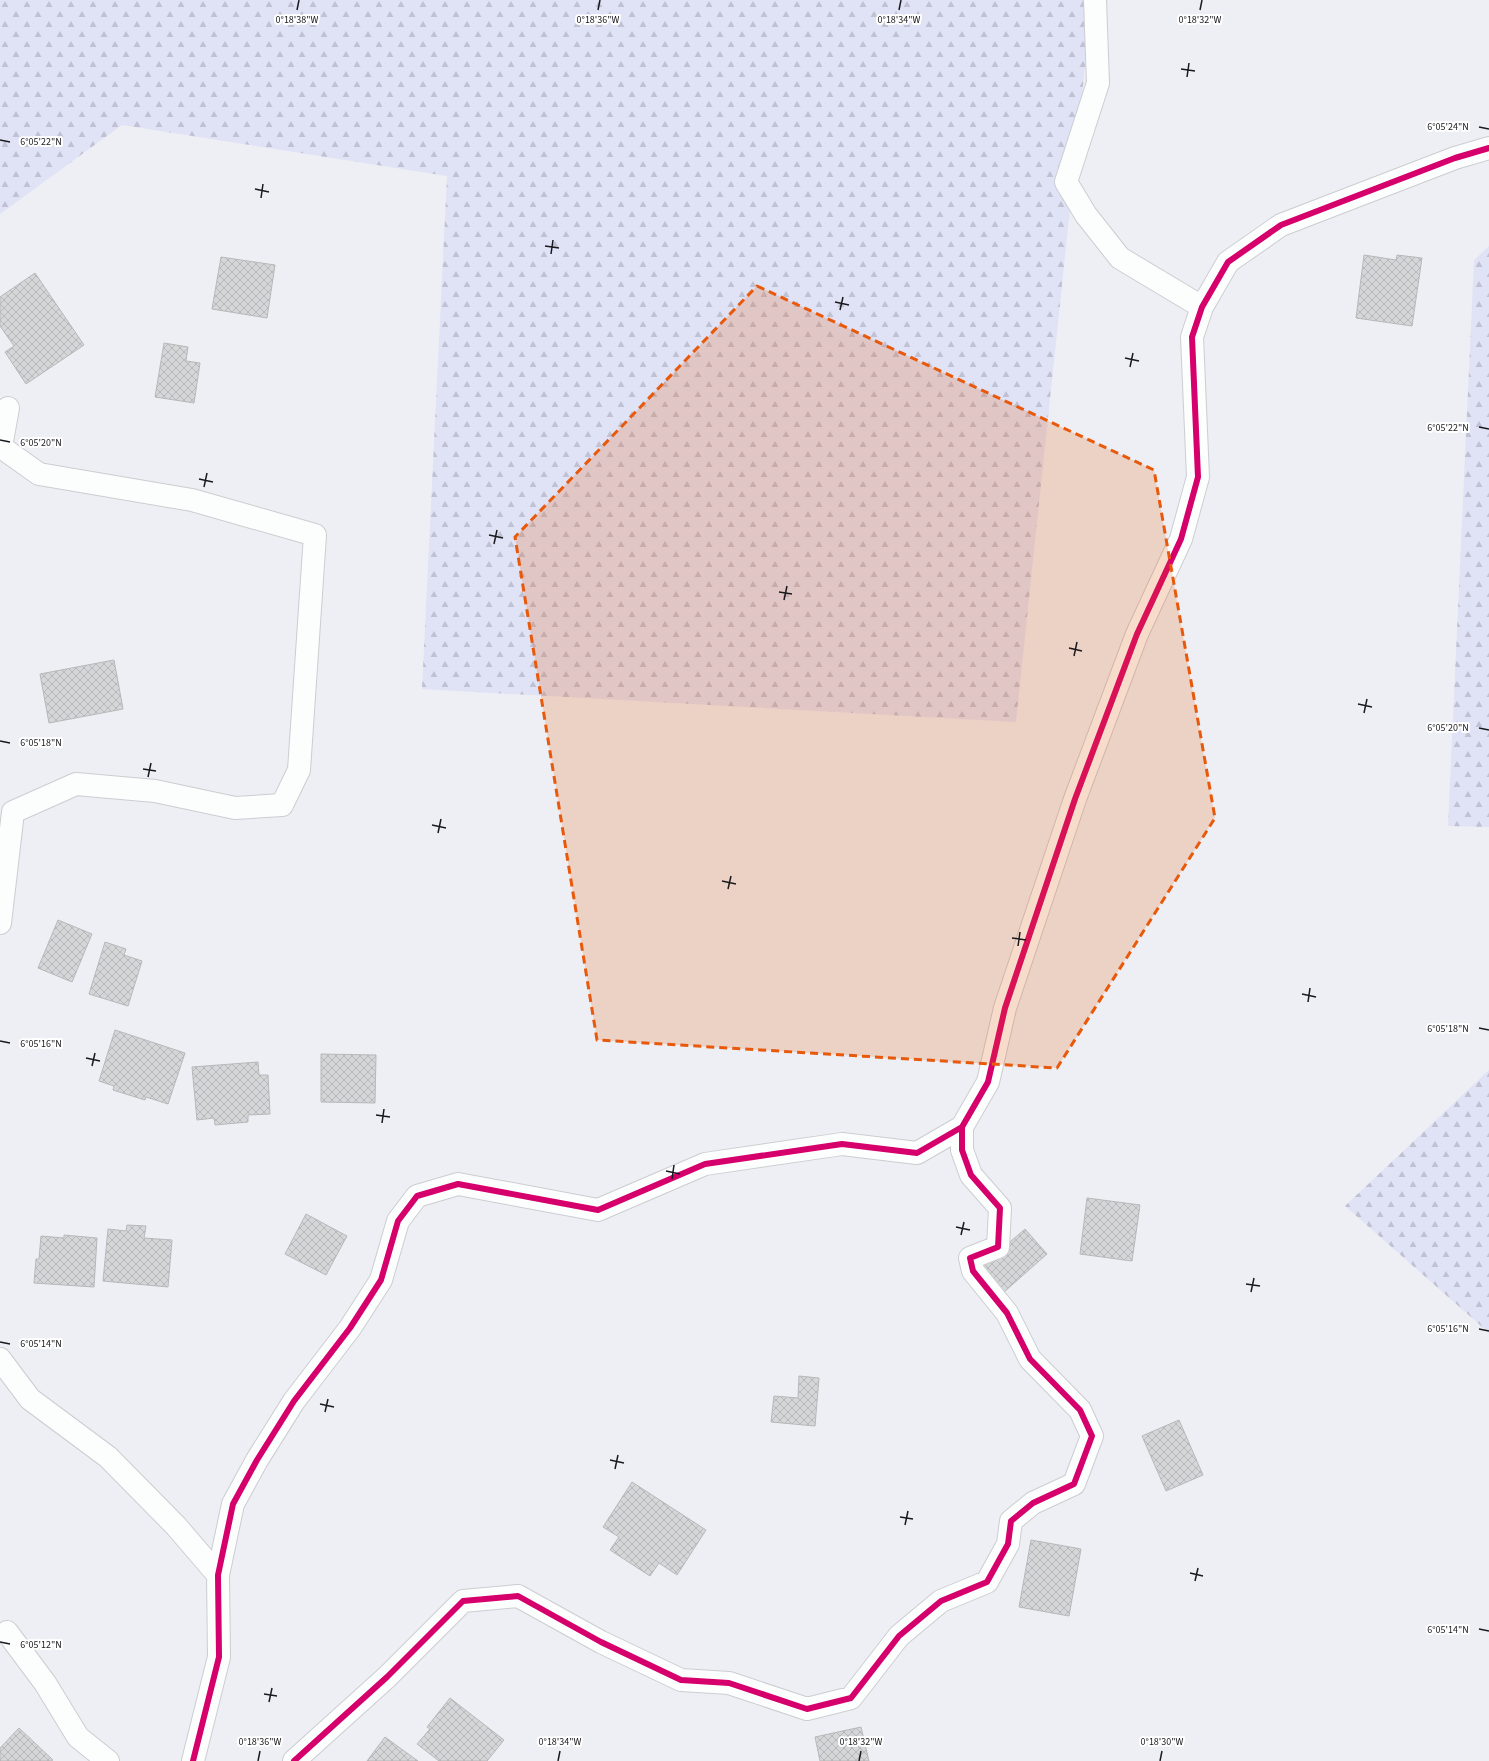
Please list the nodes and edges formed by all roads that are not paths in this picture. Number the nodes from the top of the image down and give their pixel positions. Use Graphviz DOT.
graph roads {
  1 [pos="1095,0"];
  2 [pos="1489,148"];
  3 [pos="1202,307"];
  4 [pos="8,408"];
  5 [pos="0,923"];
  6 [pos="962,1127"];
  7 [pos="0,1359"];
  8 [pos="218,1575"];
  9 [pos="6,1632"];
  10 [pos="108,1761"];
  11 [pos="193,1761"];
  12 [pos="294,1761"];
  1 -- 3 [label="street"];
  2 -- 3 [label="street"];
  3 -- 6 [label="street"];
  4 -- 5 [label="street"];
  6 -- 8 [label="street"];
  6 -- 12 [label="street"];
  7 -- 8 [label="street"];
  8 -- 11 [label="street"];
  9 -- 10 [label="street"];
}
